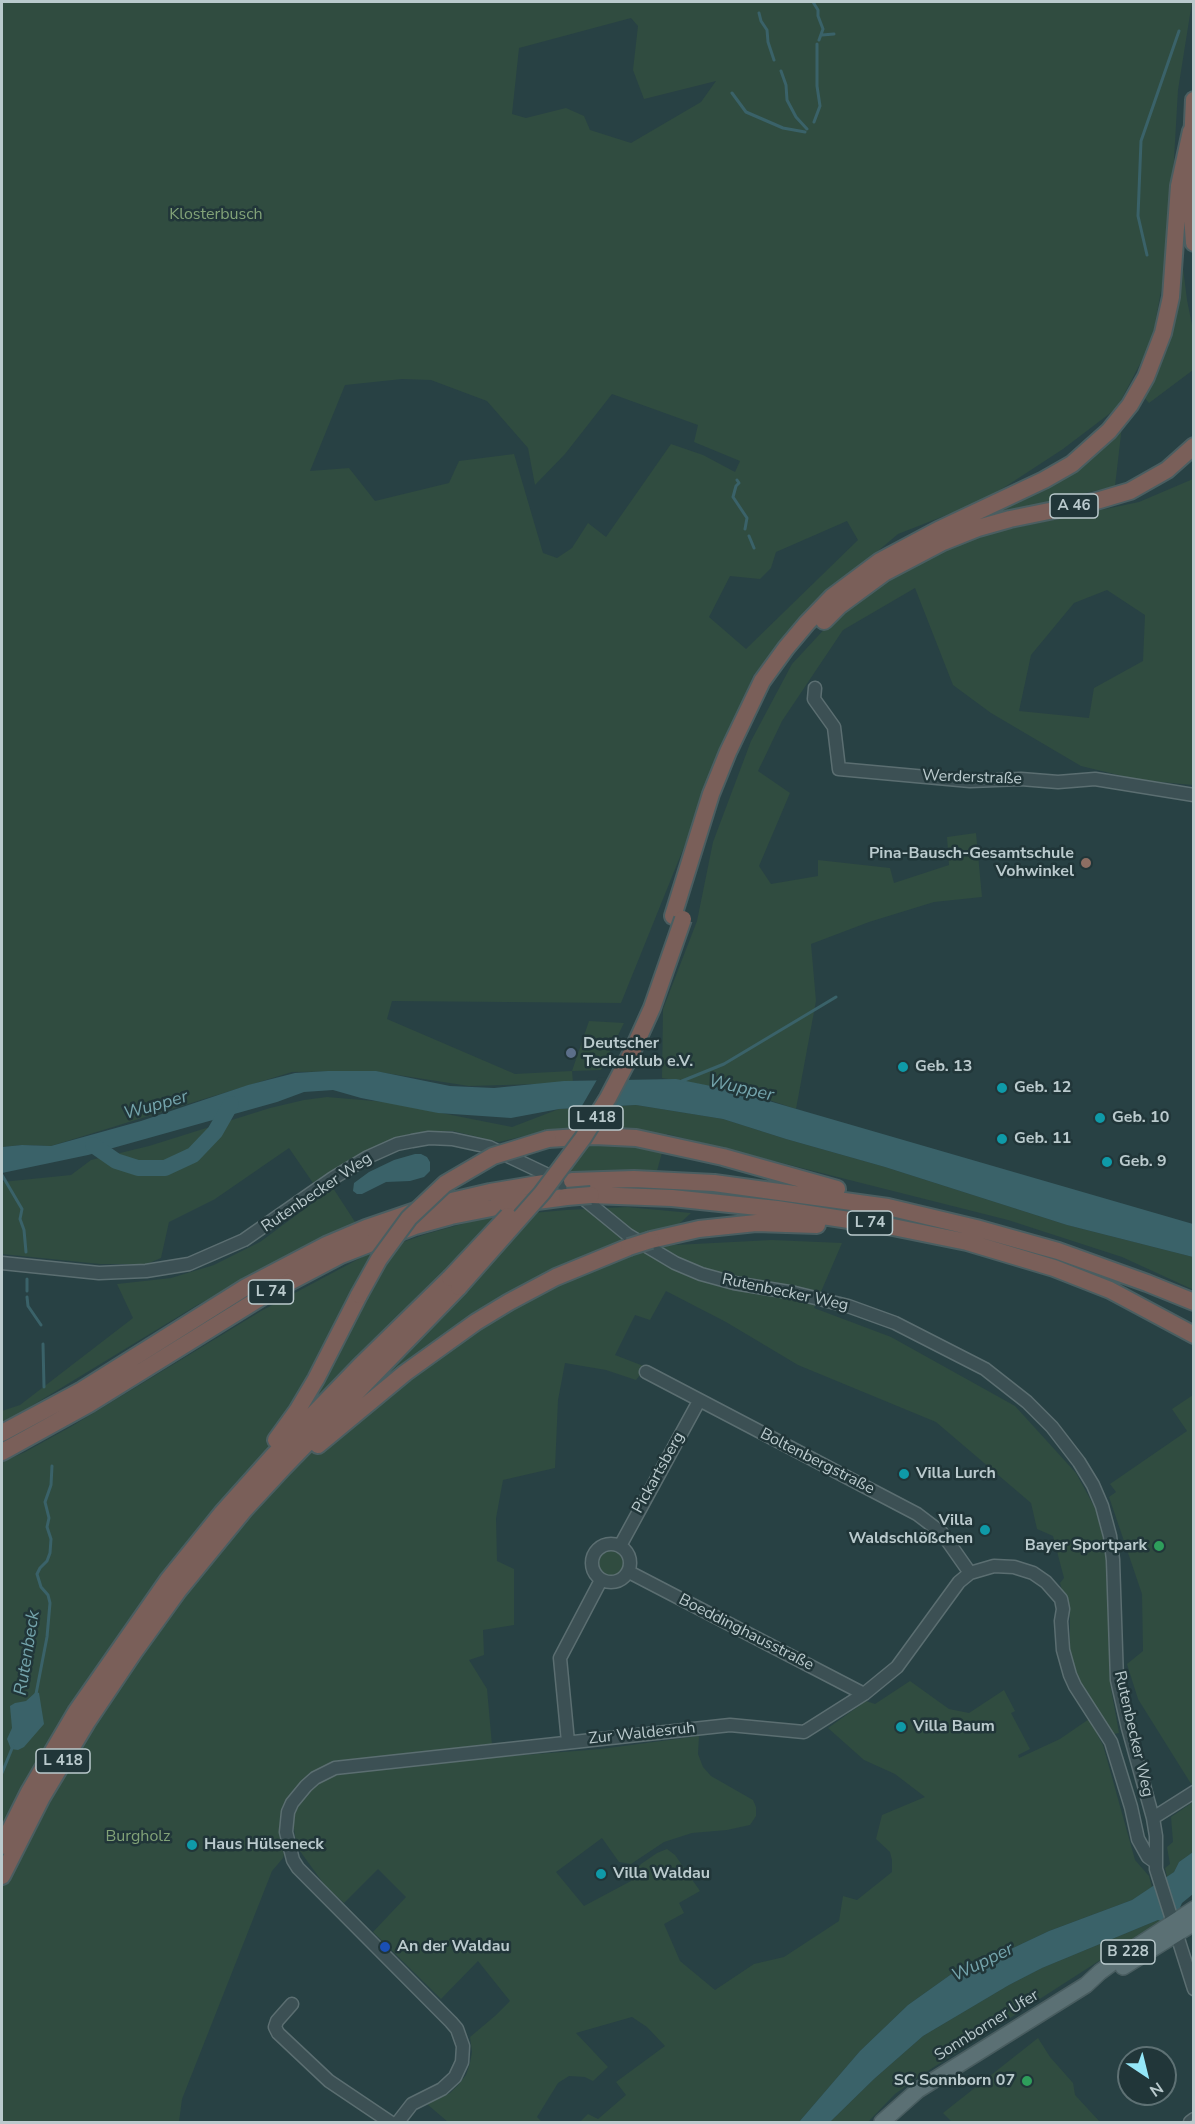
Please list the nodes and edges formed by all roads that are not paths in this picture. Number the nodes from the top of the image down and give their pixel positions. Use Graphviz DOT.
graph roads {
  1 [pos="1194,100"];
  2 [pos="1191,131"];
  3 [pos="1194,243"];
  4 [pos="1194,446"];
  5 [pos="940,536"];
  6 [pos="815,688"];
  7 [pos="1194,795"];
  8 [pos="569,1189"];
  9 [pos="888,1207"];
  10 [pos="2,1263"];
  11 [pos="455,1282"];
  12 [pos="1194,1302"];
  13 [pos="1137,1305"];
  14 [pos="1194,1335"];
  15 [pos="646,1372"];
  16 [pos="699,1401"];
  17 [pos="2,1433"];
  18 [pos="2,1452"];
  19 [pos="245,1509"];
  20 [pos="222,1513"];
  21 [pos="620,1546"];
  22 [pos="628,1572"];
  23 [pos="970,1573"];
  24 [pos="601,1580"];
  25 [pos="864,1694"];
  26 [pos="568,1742"];
  27 [pos="1194,1792"];
  28 [pos="1154,1818"];
  29 [pos="2,1846"];
  30 [pos="1155,1866"];
  31 [pos="2,1876"];
  32 [pos="1194,1909"];
  33 [pos="1194,1923"];
  34 [pos="1173,1924"];
  35 [pos="1194,1989"];
  36 [pos="291,2004"];
  37 [pos="1194,2119"];
  38 [pos="390,2122"];
  39 [pos="398,2122"];
  40 [pos="882,2122"];
  41 [pos="1190,2122"];
  1 -- 2 [label="highway"];
  2 -- 3 [label="highway"];
  2 -- 5 [label="highway"];
  4 -- 5 [label="highway, A 46"];
  5 -- 11 [label="highway, L 418, bridge"];
  6 -- 7 [label="street, Werderstraße"];
  8 -- 9 [label="highway, L 74"];
  8 -- 13 [label="highway, L 74, bridge"];
  8 -- 17 [label="highway, L 74"];
  8 -- 18 [label="highway, L 74"];
  9 -- 12 [label="highway, L 74"];
  9 -- 20 [label="highway, L 418, bridge"];
  10 -- 28 [label="street, Rutenbecker Weg"];
  11 -- 19 [label="highway, L 418"];
  11 -- 20 [label="highway, L 418"];
  13 -- 14 [label="highway, L 74"];
  13 -- 19 [label="highway, L 74, bridge"];
  15 -- 16 [label="street, Boltenbergstraße"];
  16 -- 21 [label="street, Pickartsberg"];
  16 -- 23 [label="street, Boltenbergstraße"];
  19 -- 31 [label="highway, L 418"];
  20 -- 29 [label="highway, L 418"];
  21 -- 22 [label="street"];
  21 -- 24 [label="street"];
  22 -- 24 [label="street"];
  22 -- 25 [label="street, Boeddinghausstraße"];
  23 -- 25 [label="street, Zur Waldesruh"];
  23 -- 30 [label="street"];
  24 -- 26 [label="street"];
  25 -- 26 [label="street, Zur Waldesruh"];
  26 -- 39 [label="street, Zur Waldesruh"];
  27 -- 28 [label="street"];
  28 -- 30 [label="street, Rutenbecker Weg"];
  30 -- 34 [label="street, Rutenbecker Weg"];
  32 -- 34 [label="main road, Sonnborner Ufer / B 228"];
  33 -- 34 [label="main road, Sonnborner Ufer / B 228"];
  34 -- 35 [label="street, Rutenbecker Weg"];
  34 -- 40 [label="main road, Sonnborner Ufer / B 228"];
  36 -- 38 [label="street"];
  37 -- 41 [label="street"];
}
